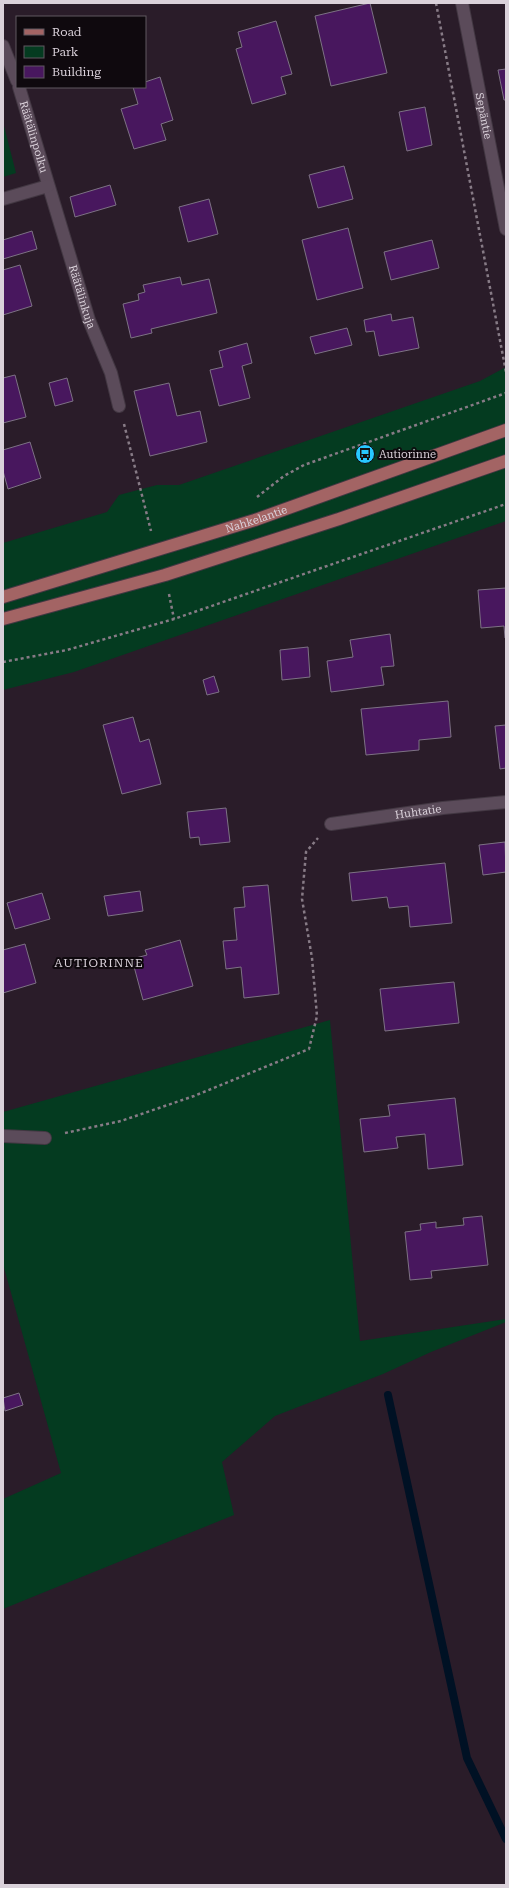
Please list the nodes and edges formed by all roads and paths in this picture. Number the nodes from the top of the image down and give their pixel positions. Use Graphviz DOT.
graph roads {
  1 [pos="436,3"];
  2 [pos="462,3"];
  3 [pos="3,46"];
  4 [pos="16,78"];
  5 [pos="19,88"];
  6 [pos="48,186"];
  7 [pos="3,199"];
  8 [pos="504,208"];
  9 [pos="506,229"];
  10 [pos="506,372"];
  11 [pos="506,393"];
  12 [pos="119,406"];
  13 [pos="506,430"];
  14 [pos="506,461"];
  15 [pos="254,498"];
  16 [pos="506,504"];
  17 [pos="144,535"];
  18 [pos="165,575"];
  19 [pos="3,596"];
  20 [pos="3,619"];
  21 [pos="174,619"];
  22 [pos="3,662"];
  23 [pos="506,802"];
  24 [pos="331,824"];
  25 [pos="3,1136"];
  26 [pos="45,1138"];
  1 -- 10 [label="path"];
  2 -- 8 [label="street, Sepäntie"];
  3 -- 4 [label="street"];
  5 -- 6 [label="street, Räätälinpolku"];
  6 -- 7 [label="street"];
  6 -- 12 [label="street, Räätälinkuja"];
  8 -- 9 [label="street, Sepäntie"];
  11 -- 15 [label="path"];
  12 -- 17 [label="path"];
  13 -- 19 [label="main road, Nahkelantie"];
  14 -- 18 [label="main road"];
  16 -- 21 [label="path"];
  18 -- 20 [label="main road"];
  18 -- 21 [label="path"];
  21 -- 22 [label="path"];
  23 -- 24 [label="street, Huhtatie"];
  24 -- 26 [label="path"];
  25 -- 26 [label="street"];
}
